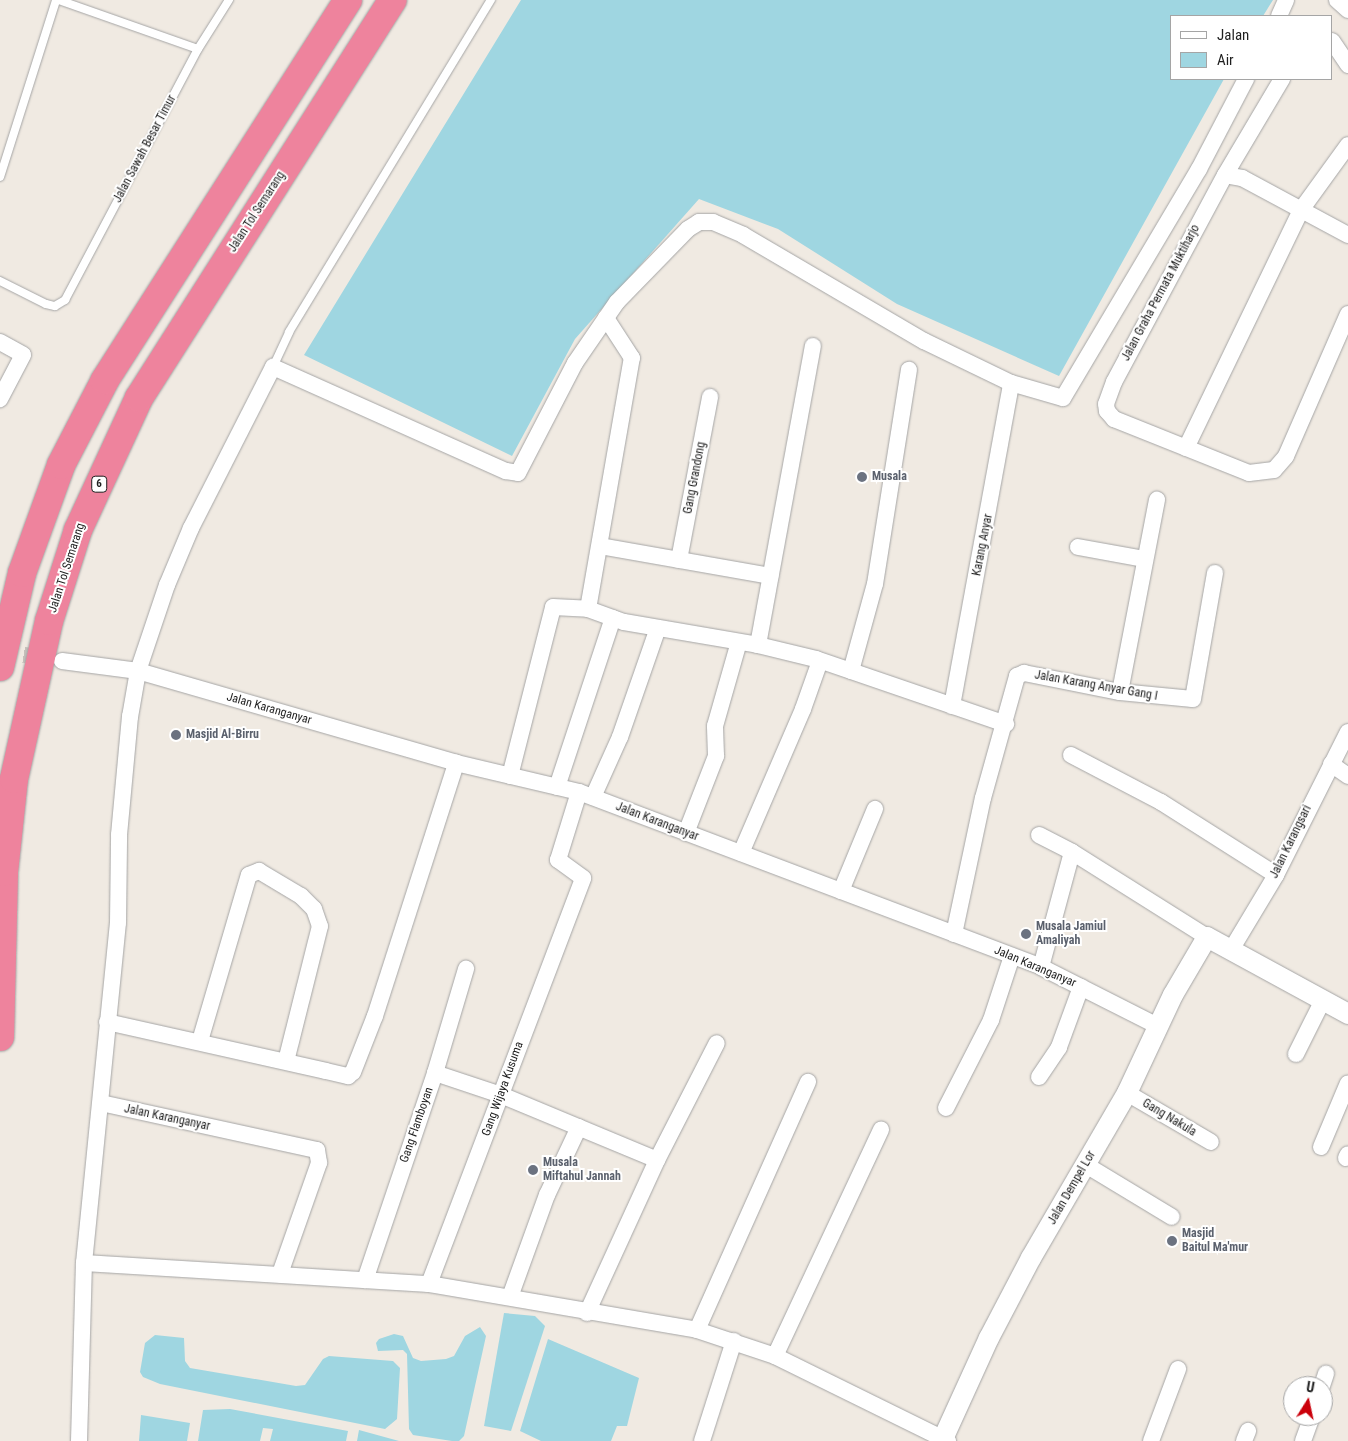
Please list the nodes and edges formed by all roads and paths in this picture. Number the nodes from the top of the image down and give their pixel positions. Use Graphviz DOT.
graph roads {
  1 [pos="58,0"];
  2 [pos="229,0"];
  3 [pos="348,0"];
  4 [pos="393,0"];
  5 [pos="491,0"];
  6 [pos="1337,0"];
  7 [pos="1348,10"];
  8 [pos="1333,43"];
  9 [pos="198,49"];
  10 [pos="1348,64"];
  11 [pos="1245,80"];
  12 [pos="1281,80"];
  13 [pos="1348,145"];
  14 [pos="1225,175"];
  15 [pos="0,177"];
  16 [pos="1301,210"];
  17 [pos="1348,234"];
  18 [pos="0,281"];
  19 [pos="1348,314"];
  20 [pos="606,318"];
  21 [pos="0,342"];
  22 [pos="813,346"];
  23 [pos="273,367"];
  24 [pos="909,370"];
  25 [pos="1011,383"];
  26 [pos="710,397"];
  27 [pos="0,399"];
  28 [pos="1186,448"];
  29 [pos="1157,500"];
  30 [pos="600,546"];
  31 [pos="1078,547"];
  32 [pos="1145,559"];
  33 [pos="679,560"];
  34 [pos="1215,573"];
  35 [pos="770,576"];
  36 [pos="588,609"];
  37 [pos="613,618"];
  38 [pos="658,628"];
  39 [pos="739,642"];
  40 [pos="758,645"];
  41 [pos="820,660"];
  42 [pos="62,661"];
  43 [pos="0,667"];
  44 [pos="132,670"];
  45 [pos="851,671"];
  46 [pos="1120,692"];
  47 [pos="952,706"];
  48 [pos="1006,724"];
  49 [pos="1348,732"];
  50 [pos="1071,755"];
  51 [pos="456,763"];
  52 [pos="1331,764"];
  53 [pos="510,776"];
  54 [pos="1348,776"];
  55 [pos="557,786"];
  56 [pos="586,795"];
  57 [pos="874,810"];
  58 [pos="686,833"];
  59 [pos="1039,835"];
  60 [pos="1072,852"];
  61 [pos="741,854"];
  62 [pos="1276,875"];
  63 [pos="841,891"];
  64 [pos="954,934"];
  65 [pos="1207,937"];
  66 [pos="1231,950"];
  67 [pos="1012,956"];
  68 [pos="1041,967"];
  69 [pos="466,969"];
  70 [pos="1081,987"];
  71 [pos="1323,1000"];
  72 [pos="1348,1014"];
  73 [pos="107,1022"];
  74 [pos="1158,1026"];
  75 [pos="0,1037"];
  76 [pos="200,1041"];
  77 [pos="717,1043"];
  78 [pos="1296,1054"];
  79 [pos="286,1061"];
  80 [pos="435,1073"];
  81 [pos="1039,1076"];
  82 [pos="808,1082"];
  83 [pos="1348,1083"];
  84 [pos="1127,1093"];
  85 [pos="501,1095"];
  86 [pos="101,1103"];
  87 [pos="946,1108"];
  88 [pos="579,1127"];
  89 [pos="880,1130"];
  90 [pos="1211,1142"];
  91 [pos="1321,1147"];
  92 [pos="657,1160"];
  93 [pos="1086,1165"];
  94 [pos="1172,1217"];
  95 [pos="84,1263"];
  96 [pos="280,1274"];
  97 [pos="365,1280"];
  98 [pos="429,1284"];
  99 [pos="510,1297"];
  100 [pos="587,1313"];
  101 [pos="697,1330"];
  102 [pos="734,1340"];
  103 [pos="775,1356"];
  104 [pos="1178,1370"];
  105 [pos="1308,1426"];
  106 [pos="945,1440"];
  107 [pos="79,1441"];
  108 [pos="702,1441"];
  109 [pos="1151,1441"];
  110 [pos="1303,1441"];
  1 -- 9 [label="lane"];
  1 -- 15 [label="lane"];
  2 -- 9 [label="lane, Jalan Sawah Besar Timur"];
  3 -- 43 [label="highway"];
  4 -- 75 [label="highway, Jalan Tol Semarang / 6"];
  5 -- 23 [label="lane"];
  6 -- 7 [label="street"];
  8 -- 10 [label="street"];
  9 -- 18 [label="lane, Jalan Sawah Besar Timur"];
  11 -- 25 [label="street"];
  12 -- 14 [label="street"];
  13 -- 16 [label="street"];
  14 -- 16 [label="street"];
  14 -- 28 [label="street, Jalan Graha Permata Muktiharjo"];
  16 -- 17 [label="street"];
  16 -- 28 [label="street"];
  19 -- 28 [label="street, Jalan Graha Permata Muktiharjo"];
  20 -- 23 [label="street"];
  20 -- 25 [label="street"];
  20 -- 30 [label="street"];
  21 -- 27 [label="street"];
  22 -- 35 [label="street"];
  23 -- 44 [label="street"];
  24 -- 45 [label="street"];
  25 -- 47 [label="street, Karang Anyar"];
  26 -- 33 [label="street, Gang Grandong"];
  29 -- 32 [label="street"];
  30 -- 33 [label="street"];
  30 -- 36 [label="street"];
  31 -- 32 [label="street"];
  32 -- 46 [label="street"];
  33 -- 35 [label="street"];
  34 -- 46 [label="street, Jalan Karang Anyar Gang I"];
  35 -- 40 [label="street"];
  36 -- 37 [label="street"];
  36 -- 53 [label="street"];
  37 -- 38 [label="street"];
  37 -- 55 [label="street"];
  38 -- 39 [label="street"];
  38 -- 56 [label="street"];
  39 -- 40 [label="street"];
  39 -- 58 [label="street"];
  40 -- 41 [label="street"];
  41 -- 45 [label="street"];
  41 -- 61 [label="street"];
  42 -- 44 [label="street, Jalan Karanganyar"];
  44 -- 51 [label="street, Jalan Karanganyar"];
  44 -- 73 [label="street"];
  45 -- 47 [label="street"];
  46 -- 48 [label="street, Jalan Karang Anyar Gang I"];
  47 -- 48 [label="street"];
  48 -- 64 [label="street, Jalan Karang Anyar Gang I"];
  49 -- 52 [label="street, Jalan Karangsari"];
  50 -- 62 [label="street"];
  51 -- 53 [label="street, Jalan Karanganyar"];
  51 -- 79 [label="street"];
  52 -- 54 [label="street"];
  52 -- 62 [label="street, Jalan Karangsari"];
  53 -- 55 [label="street, Jalan Karanganyar"];
  55 -- 56 [label="street, Jalan Karanganyar"];
  56 -- 58 [label="street, Jalan Karanganyar"];
  56 -- 85 [label="street, Gang Wijaya Kusuma"];
  57 -- 63 [label="street"];
  58 -- 61 [label="street, Jalan Karanganyar"];
  59 -- 60 [label="street"];
  60 -- 65 [label="street"];
  60 -- 68 [label="street"];
  61 -- 63 [label="street, Jalan Karanganyar"];
  62 -- 66 [label="street, Jalan Karangsari"];
  63 -- 64 [label="street, Jalan Karanganyar"];
  64 -- 67 [label="street, Jalan Karanganyar"];
  65 -- 66 [label="street"];
  65 -- 74 [label="street, Jalan Dempel Lor"];
  66 -- 71 [label="street"];
  67 -- 68 [label="street, Jalan Karanganyar"];
  67 -- 87 [label="street"];
  68 -- 70 [label="street, Jalan Karanganyar"];
  69 -- 80 [label="street, Gang Flamboyan"];
  70 -- 74 [label="street, Jalan Karanganyar"];
  70 -- 81 [label="street"];
  71 -- 72 [label="street"];
  71 -- 78 [label="street"];
  73 -- 76 [label="street"];
  73 -- 86 [label="street"];
  74 -- 84 [label="street, Jalan Dempel Lor"];
  76 -- 79 [label="street"];
  76 -- 79 [label="street"];
  77 -- 92 [label="street"];
  80 -- 85 [label="street"];
  80 -- 97 [label="street, Gang Flamboyan"];
  82 -- 101 [label="street"];
  83 -- 91 [label="street"];
  84 -- 90 [label="street, Gang Nakula"];
  84 -- 93 [label="street, Jalan Dempel Lor"];
  85 -- 88 [label="street"];
  85 -- 98 [label="street, Gang Wijaya Kusuma"];
  86 -- 95 [label="street"];
  86 -- 96 [label="street, Jalan Karanganyar"];
  88 -- 92 [label="street"];
  88 -- 99 [label="street"];
  89 -- 103 [label="street"];
  92 -- 100 [label="street"];
  93 -- 94 [label="street"];
  93 -- 106 [label="street, Jalan Dempel Lor"];
  95 -- 96 [label="street"];
  95 -- 107 [label="street"];
  96 -- 97 [label="street"];
  97 -- 98 [label="street"];
  98 -- 99 [label="street"];
  99 -- 100 [label="street"];
  100 -- 101 [label="street"];
  101 -- 102 [label="street"];
  102 -- 103 [label="street"];
  102 -- 108 [label="street"];
  103 -- 106 [label="street"];
  104 -- 109 [label="street"];
  105 -- 110 [label="street"];
}
